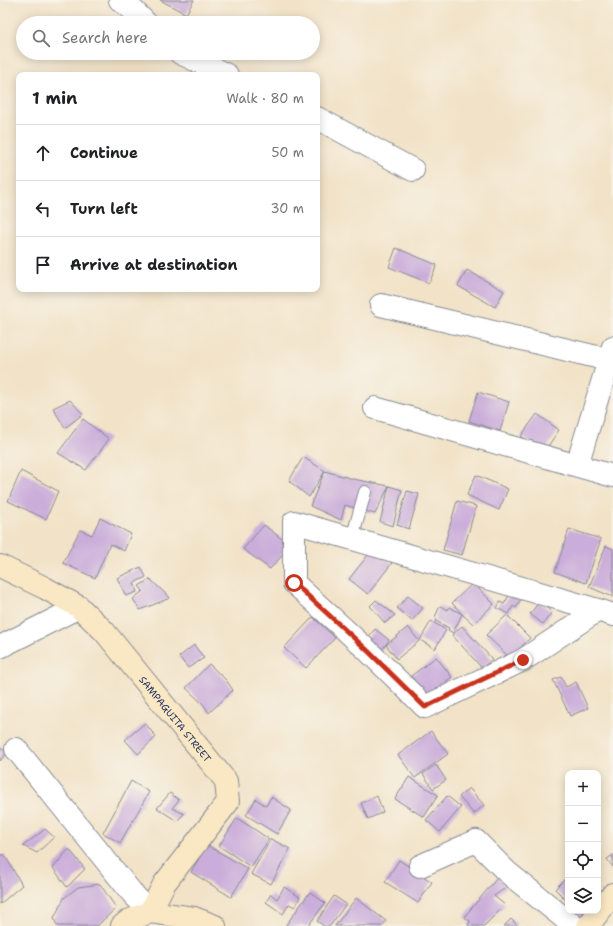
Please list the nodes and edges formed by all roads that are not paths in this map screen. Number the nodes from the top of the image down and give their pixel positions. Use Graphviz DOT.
graph roads {
  1 [pos="120,0"];
  2 [pos="139,16"];
  3 [pos="195,60"];
  4 [pos="221,72"];
  5 [pos="320,120"];
  6 [pos="414,170"];
  7 [pos="381,304"];
  8 [pos="611,353"];
  9 [pos="375,408"];
  10 [pos="577,464"];
  11 [pos="613,476"];
  12 [pos="364,492"];
  13 [pos="352,539"];
  14 [pos="0,566"];
  15 [pos="79,607"];
  16 [pos="605,612"];
  17 [pos="0,647"];
  18 [pos="16,750"];
  19 [pos="420,866"];
  20 [pos="613,894"];
  21 [pos="150,912"];
  22 [pos="122,926"];
  23 [pos="215,926"];
  24 [pos="574,926"];
  25 [pos="588,926"];
  1 -- 2 [label="street"];
  3 -- 4 [label="street"];
  5 -- 6 [label="street"];
  7 -- 8 [label="street"];
  8 -- 10 [label="street"];
  9 -- 10 [label="street"];
  10 -- 11 [label="street"];
  12 -- 13 [label="lane"];
  13 -- 16 [label="street"];
  13 -- 16 [label="street"];
  14 -- 15 [label="street, SAMPAGUITA STREET"];
  15 -- 17 [label="street"];
  15 -- 21 [label="street, SAMPAGUITA STREET"];
  18 -- 21 [label="street"];
  19 -- 24 [label="street"];
  20 -- 25 [label="street"];
  21 -- 22 [label="street"];
  21 -- 23 [label="street"];
}
